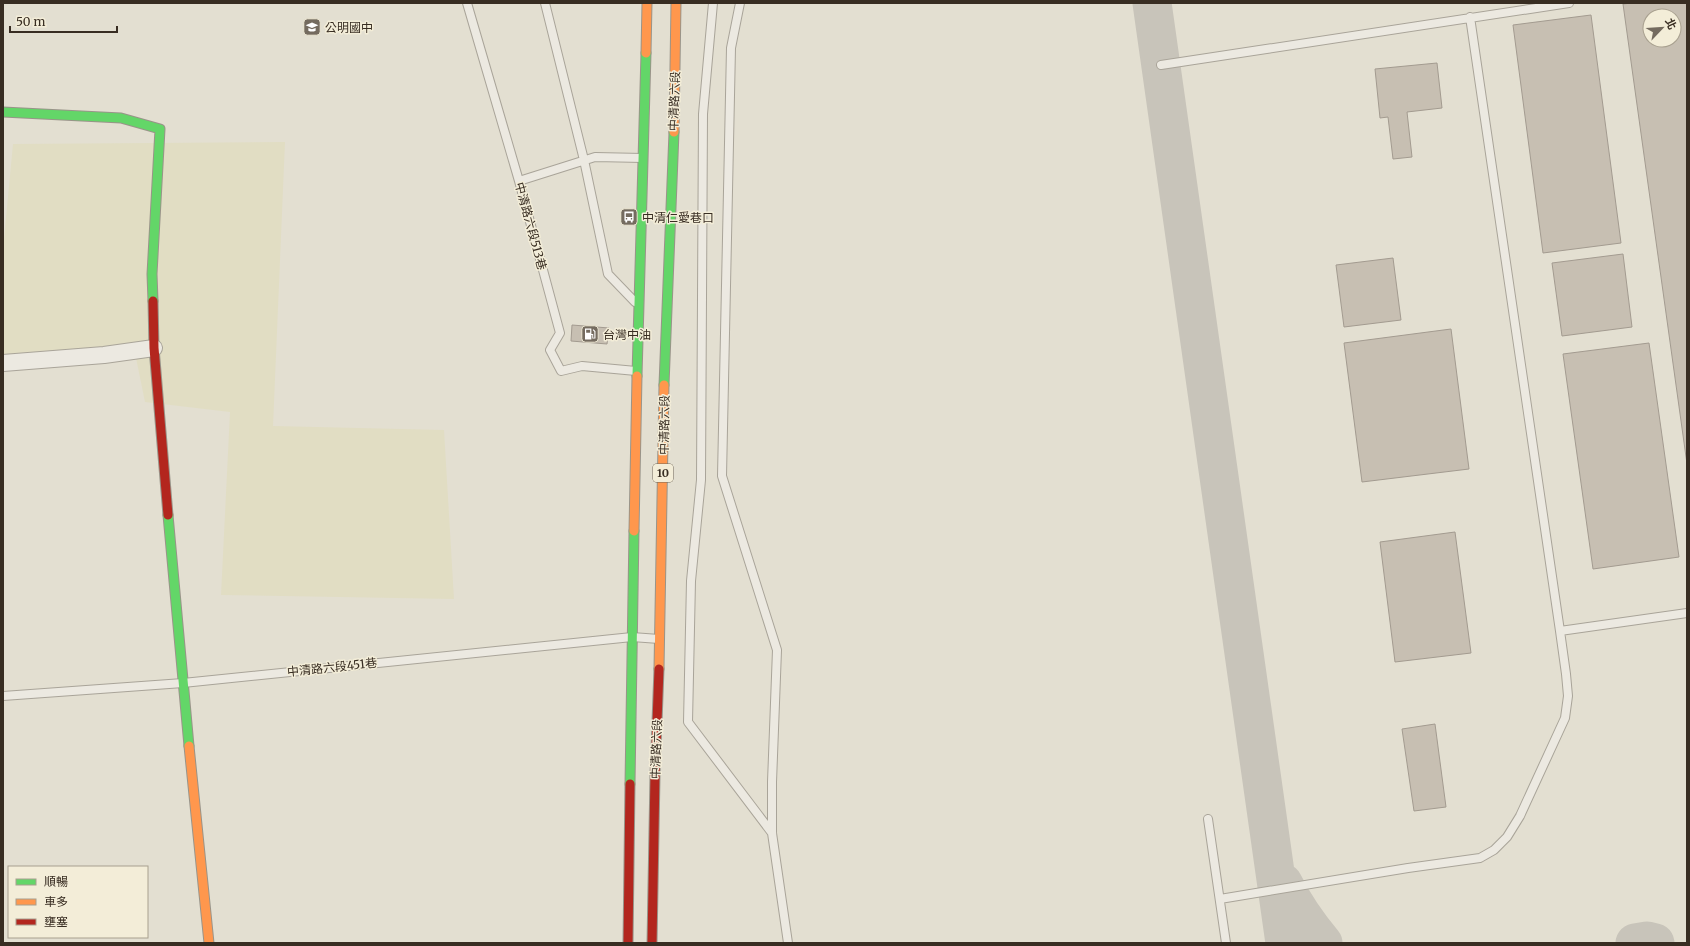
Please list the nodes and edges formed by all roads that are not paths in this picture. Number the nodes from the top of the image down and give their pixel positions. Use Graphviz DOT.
graph roads {
  1 [pos="467,3"];
  2 [pos="545,3"];
  3 [pos="647,3"];
  4 [pos="676,3"];
  5 [pos="713,3"];
  6 [pos="740,3"];
  7 [pos="1568,3"];
  8 [pos="1470,18"];
  9 [pos="1161,65"];
  10 [pos="3,112"];
  11 [pos="644,158"];
  12 [pos="584,160"];
  13 [pos="519,181"];
  14 [pos="640,307"];
  15 [pos="154,348"];
  16 [pos="3,363"];
  17 [pos="637,371"];
  18 [pos="1687,613"];
  19 [pos="1560,630"];
  20 [pos="632,637"];
  21 [pos="660,639"];
  22 [pos="183,682"];
  23 [pos="3,696"];
  24 [pos="1208,819"];
  25 [pos="772,833"];
  26 [pos="1220,899"];
  27 [pos="209,943"];
  28 [pos="628,943"];
  29 [pos="652,943"];
  30 [pos="788,943"];
  31 [pos="1226,943"];
  1 -- 13 [label="lane, 中清路六段513巷"];
  2 -- 12 [label="lane"];
  3 -- 11 [label="main road, 中清路六段 / 10"];
  4 -- 21 [label="main road, 中清路六段 / 10"];
  5 -- 25 [label="lane"];
  6 -- 25 [label="lane"];
  7 -- 8 [label="lane"];
  8 -- 9 [label="lane"];
  8 -- 19 [label="lane"];
  10 -- 15 [label="main road"];
  11 -- 12 [label="lane"];
  11 -- 14 [label="main road, 中清路六段 / 10"];
  12 -- 13 [label="lane"];
  12 -- 14 [label="lane"];
  13 -- 17 [label="lane, 中清路六段513巷"];
  14 -- 17 [label="main road, 中清路六段 / 10"];
  15 -- 16 [label="street"];
  15 -- 22 [label="main road"];
  17 -- 20 [label="main road, 中清路六段 / 10"];
  18 -- 19 [label="lane"];
  19 -- 26 [label="lane"];
  20 -- 21 [label="lane, 中清路六段451巷"];
  20 -- 22 [label="lane, 中清路六段451巷"];
  20 -- 28 [label="main road, 中清路六段 / 10"];
  21 -- 29 [label="main road, 中清路六段 / 10"];
  22 -- 23 [label="lane, 中清路六段451巷"];
  22 -- 27 [label="main road"];
  24 -- 26 [label="lane"];
  25 -- 30 [label="lane"];
  26 -- 31 [label="lane"];
}
